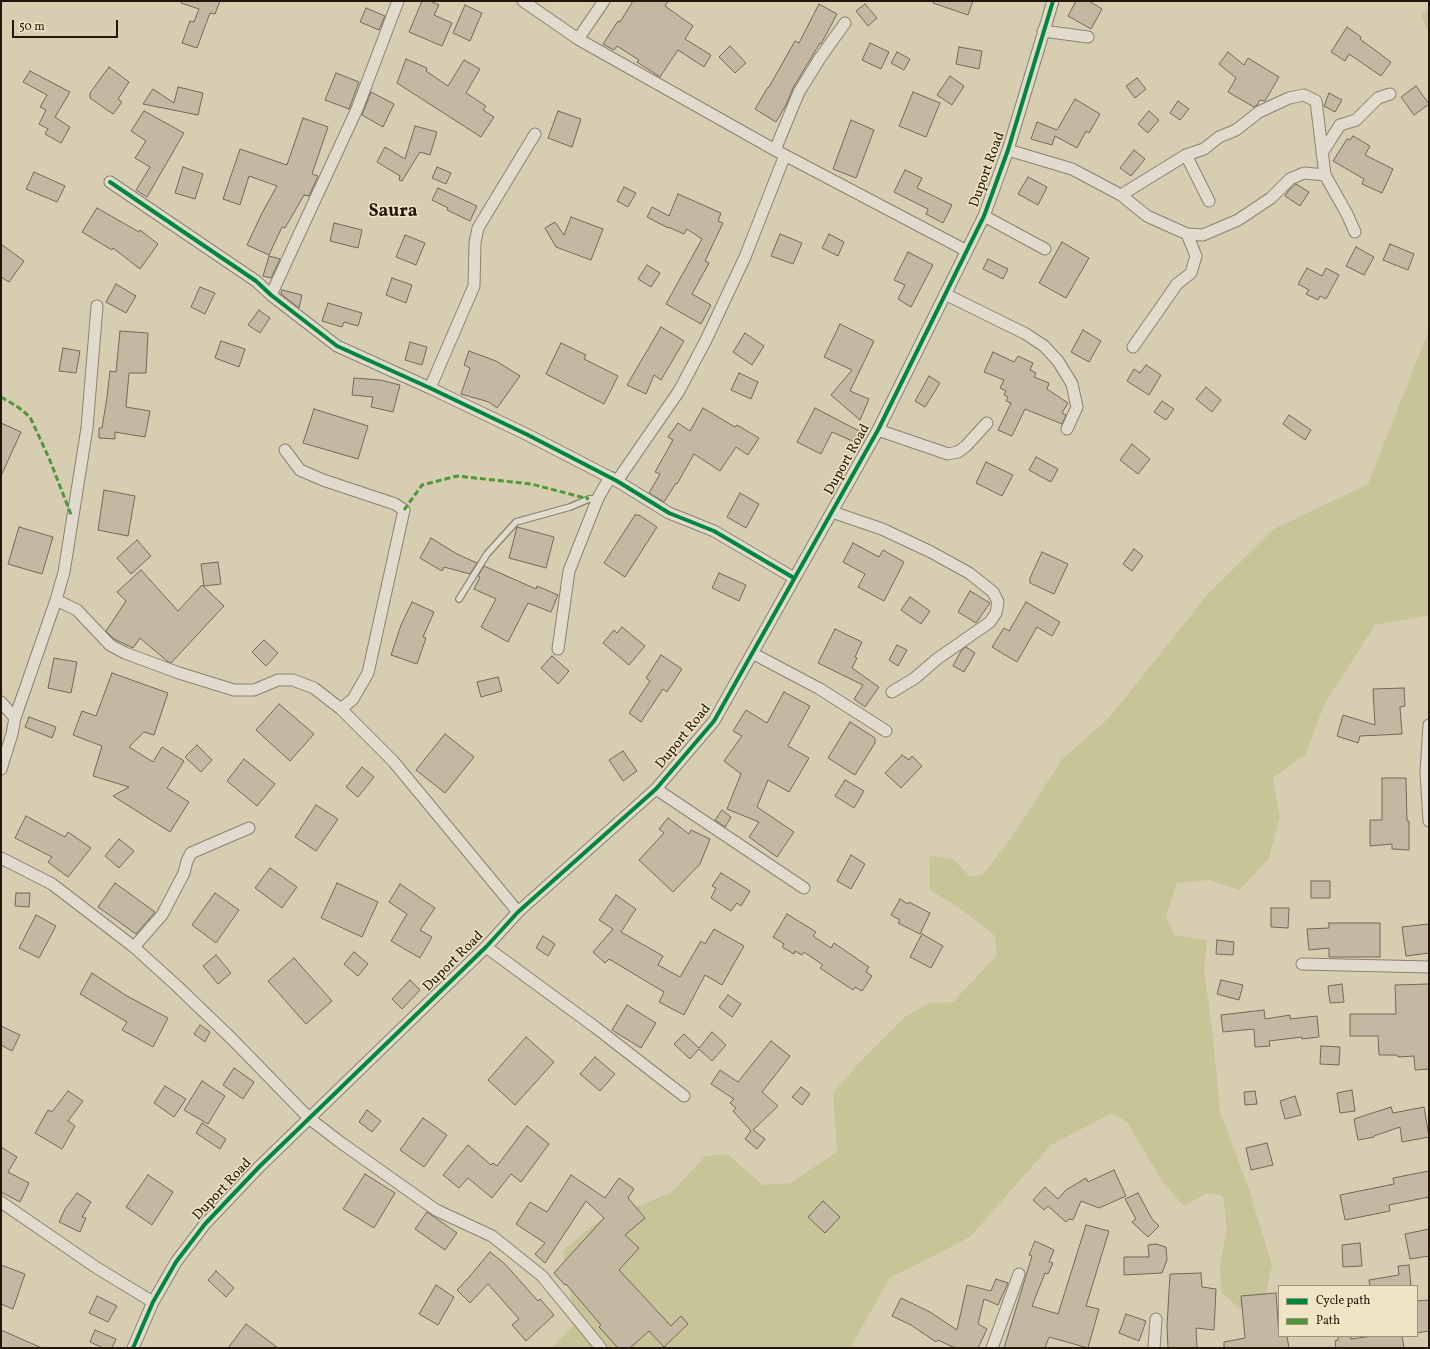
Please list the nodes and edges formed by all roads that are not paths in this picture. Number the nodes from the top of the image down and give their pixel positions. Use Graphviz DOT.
graph roads {
  1 [pos="398,1"];
  2 [pos="523,1"];
  3 [pos="604,1"];
  4 [pos="1052,1"];
  5 [pos="845,23"];
  6 [pos="1043,31"];
  7 [pos="1088,37"];
  8 [pos="578,39"];
  9 [pos="1390,94"];
  10 [pos="535,134"];
  11 [pos="1008,150"];
  12 [pos="780,152"];
  13 [pos="1322,153"];
  14 [pos="1186,155"];
  15 [pos="1325,175"];
  16 [pos="110,182"];
  17 [pos="1121,195"];
  18 [pos="1209,201"];
  19 [pos="984,216"];
  20 [pos="1355,232"];
  21 [pos="1187,234"];
  22 [pos="1045,249"];
  23 [pos="966,250"];
  24 [pos="945,294"];
  25 [pos="271,295"];
  26 [pos="97,306"];
  27 [pos="1133,347"];
  28 [pos="430,388"];
  29 [pos="986,423"];
  30 [pos="1067,429"];
  31 [pos="878,430"];
  32 [pos="285,450"];
  33 [pos="613,479"];
  34 [pos="598,498"];
  35 [pos="832,512"];
  36 [pos="794,578"];
  37 [pos="459,599"];
  38 [pos="56,600"];
  39 [pos="558,649"];
  40 [pos="752,653"];
  41 [pos="892,692"];
  42 [pos="1,702"];
  43 [pos="341,709"];
  44 [pos="15,718"];
  45 [pos="1429,725"];
  46 [pos="886,731"];
  47 [pos="1,768"];
  48 [pos="656,789"];
  49 [pos="1429,821"];
  50 [pos="249,828"];
  51 [pos="1,858"];
  52 [pos="804,888"];
  53 [pos="518,912"];
  54 [pos="134,947"];
  55 [pos="486,947"];
  56 [pos="1302,964"];
  57 [pos="1429,967"];
  58 [pos="684,1096"];
  59 [pos="310,1119"];
  60 [pos="1,1202"];
  61 [pos="1019,1274"];
  62 [pos="153,1302"];
  63 [pos="1156,1319"];
  64 [pos="133,1348"];
  65 [pos="601,1348"];
  66 [pos="992,1348"];
  67 [pos="1154,1348"];
  1 -- 25 [label="street"];
  2 -- 8 [label="street"];
  3 -- 8 [label="street"];
  4 -- 6 [label="street, Duport Road"];
  5 -- 12 [label="street"];
  6 -- 7 [label="street"];
  6 -- 11 [label="street, Duport Road"];
  8 -- 12 [label="street"];
  9 -- 13 [label="street"];
  10 -- 28 [label="street"];
  11 -- 17 [label="street"];
  11 -- 19 [label="street, Duport Road"];
  12 -- 23 [label="street"];
  12 -- 33 [label="street"];
  13 -- 14 [label="street"];
  13 -- 15 [label="street"];
  14 -- 17 [label="street"];
  14 -- 18 [label="street"];
  15 -- 20 [label="street"];
  15 -- 21 [label="street"];
  16 -- 25 [label="street"];
  17 -- 21 [label="street"];
  19 -- 22 [label="street"];
  19 -- 23 [label="street, Duport Road"];
  21 -- 27 [label="street"];
  23 -- 24 [label="street, Duport Road"];
  24 -- 30 [label="street"];
  24 -- 31 [label="street, Duport Road"];
  25 -- 28 [label="street"];
  26 -- 38 [label="street"];
  28 -- 33 [label="street"];
  29 -- 31 [label="street"];
  31 -- 35 [label="street, Duport Road"];
  32 -- 43 [label="street"];
  33 -- 34 [label="street"];
  33 -- 36 [label="street"];
  34 -- 37 [label="lane"];
  34 -- 39 [label="street"];
  35 -- 36 [label="street, Duport Road"];
  35 -- 41 [label="street"];
  36 -- 40 [label="street, Duport Road"];
  38 -- 43 [label="street"];
  38 -- 44 [label="street"];
  40 -- 46 [label="street"];
  40 -- 48 [label="street, Duport Road"];
  42 -- 44 [label="street"];
  43 -- 53 [label="street"];
  44 -- 47 [label="street"];
  45 -- 49 [label="street"];
  48 -- 52 [label="street"];
  48 -- 53 [label="street, Duport Road"];
  50 -- 54 [label="street"];
  51 -- 54 [label="street"];
  53 -- 55 [label="street, Duport Road"];
  54 -- 59 [label="street"];
  55 -- 58 [label="street"];
  55 -- 59 [label="street, Duport Road"];
  56 -- 57 [label="street"];
  59 -- 62 [label="street, Duport Road"];
  59 -- 65 [label="street"];
  60 -- 62 [label="street"];
  61 -- 66 [label="street"];
  62 -- 64 [label="street, Duport Road"];
  63 -- 67 [label="street"];
}
